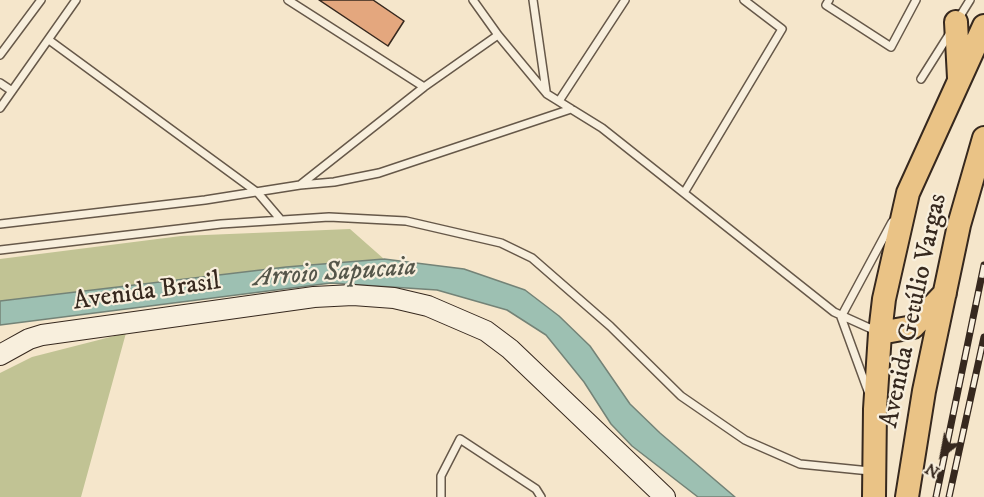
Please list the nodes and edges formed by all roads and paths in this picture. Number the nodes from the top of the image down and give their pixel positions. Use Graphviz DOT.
graph roads {
  1 [pos="41,0"];
  2 [pos="76,0"];
  3 [pos="288,0"];
  4 [pos="473,0"];
  5 [pos="533,0"];
  6 [pos="625,0"];
  7 [pos="744,0"];
  8 [pos="830,0"];
  9 [pos="916,0"];
  10 [pos="970,0"];
  11 [pos="956,22"];
  12 [pos="984,26"];
  13 [pos="498,35"];
  14 [pos="49,40"];
  15 [pos="0,55"];
  16 [pos="921,79"];
  17 [pos="959,81"];
  18 [pos="0,83"];
  19 [pos="424,87"];
  20 [pos="12,91"];
  21 [pos="547,93"];
  22 [pos="559,101"];
  23 [pos="0,108"];
  24 [pos="571,109"];
  25 [pos="984,138"];
  26 [pos="300,185"];
  27 [pos="258,193"];
  28 [pos="684,193"];
  29 [pos="908,193"];
  30 [pos="280,220"];
  31 [pos="0,224"];
  32 [pos="0,250"];
  33 [pos="946,292"];
  34 [pos="841,317"];
  35 [pos="880,333"];
  36 [pos="0,355"];
  37 [pos="875,408"];
  38 [pos="874,490"];
  39 [pos="441,497"];
  40 [pos="541,497"];
  41 [pos="665,497"];
  42 [pos="907,497"];
  1 -- 15 [label="lane"];
  2 -- 14 [label="lane"];
  3 -- 19 [label="lane"];
  4 -- 13 [label="lane"];
  5 -- 21 [label="lane"];
  6 -- 22 [label="lane"];
  7 -- 28 [label="lane"];
  8 -- 9 [label="lane"];
  10 -- 11 [label="lane"];
  11 -- 16 [label="lane"];
  11 -- 17 [label="main road"];
  12 -- 17 [label="main road, Avenida Getúlio Vargas"];
  13 -- 19 [label="lane"];
  13 -- 21 [label="lane"];
  14 -- 20 [label="lane"];
  14 -- 27 [label="lane"];
  17 -- 29 [label="main road, Avenida Getúlio Vargas"];
  18 -- 20 [label="lane"];
  19 -- 26 [label="lane"];
  20 -- 23 [label="lane"];
  21 -- 22 [label="lane"];
  22 -- 24 [label="lane"];
  24 -- 26 [label="lane"];
  24 -- 28 [label="lane"];
  25 -- 33 [label="main road, Avenida Getúlio Vargas"];
  26 -- 27 [label="lane"];
  27 -- 30 [label="lane"];
  27 -- 31 [label="lane"];
  28 -- 34 [label="lane"];
  29 -- 34 [label="lane"];
  29 -- 35 [label="main road, Avenida Getúlio Vargas"];
  30 -- 32 [label="lane"];
  30 -- 38 [label="lane"];
  33 -- 35 [label="main road"];
  33 -- 42 [label="main road, Avenida Getúlio Vargas"];
  34 -- 35 [label="lane"];
  34 -- 37 [label="lane"];
  35 -- 37 [label="main road, Avenida Getúlio Vargas"];
  36 -- 41 [label="main road, Avenida Brasil"];
  37 -- 38 [label="main road, Avenida Getúlio Vargas"];
  39 -- 40 [label="lane"];
}
